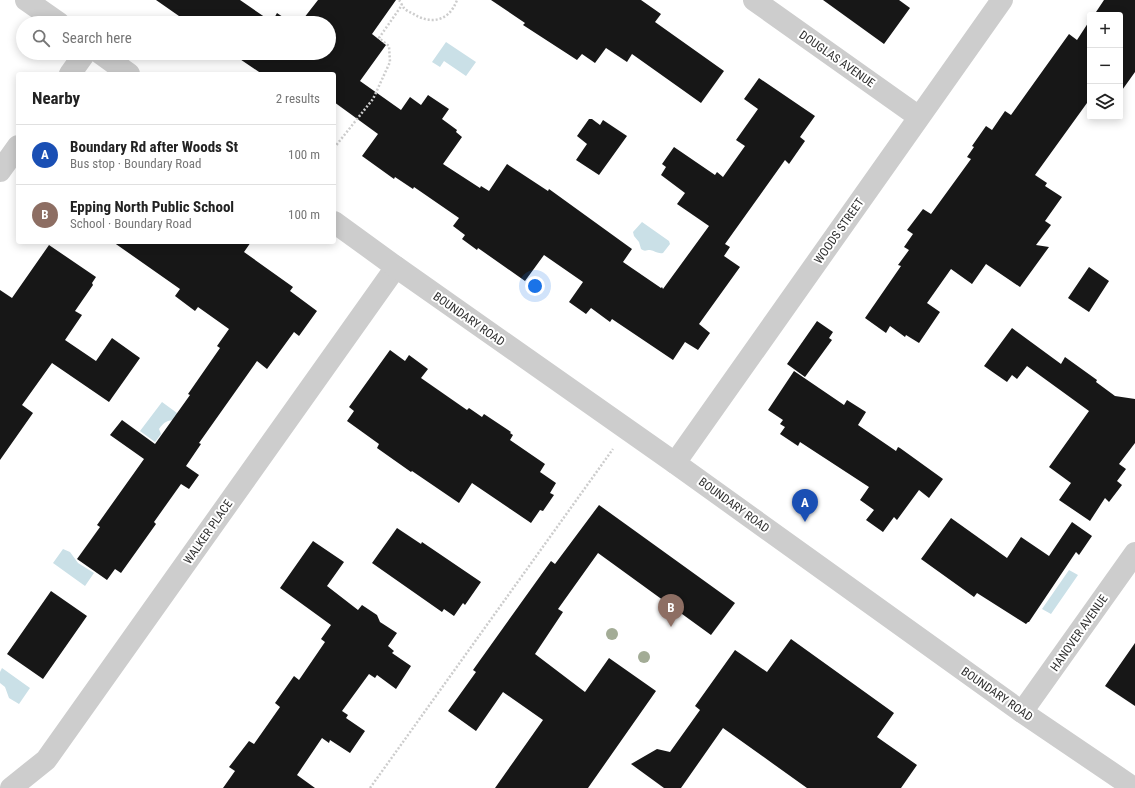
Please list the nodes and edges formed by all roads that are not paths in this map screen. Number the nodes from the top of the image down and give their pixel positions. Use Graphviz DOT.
graph roads {
  1 [pos="26,0"];
  2 [pos="754,0"];
  3 [pos="1002,0"];
  4 [pos="49,16"];
  5 [pos="80,60"];
  6 [pos="110,60"];
  7 [pos="71,72"];
  8 [pos="126,72"];
  9 [pos="919,117"];
  10 [pos="16,149"];
  11 [pos="0,172"];
  12 [pos="336,223"];
  13 [pos="396,267"];
  14 [pos="675,463"];
  15 [pos="1135,553"];
  16 [pos="1022,712"];
  17 [pos="11,788"];
  18 [pos="1134,788"];
  1 -- 4 [label="street"];
  2 -- 9 [label="street, DOUGLAS AVENUE"];
  3 -- 9 [label="street, WOODS STREET"];
  5 -- 7 [label="street"];
  6 -- 8 [label="street"];
  9 -- 14 [label="street, WOODS STREET"];
  10 -- 11 [label="street"];
  12 -- 13 [label="street, BOUNDARY ROAD"];
  13 -- 14 [label="street, BOUNDARY ROAD"];
  13 -- 17 [label="street, WALKER PLACE"];
  14 -- 16 [label="street, BOUNDARY ROAD"];
  15 -- 16 [label="street, HANOVER AVENUE"];
  16 -- 18 [label="street, BOUNDARY ROAD"];
}
